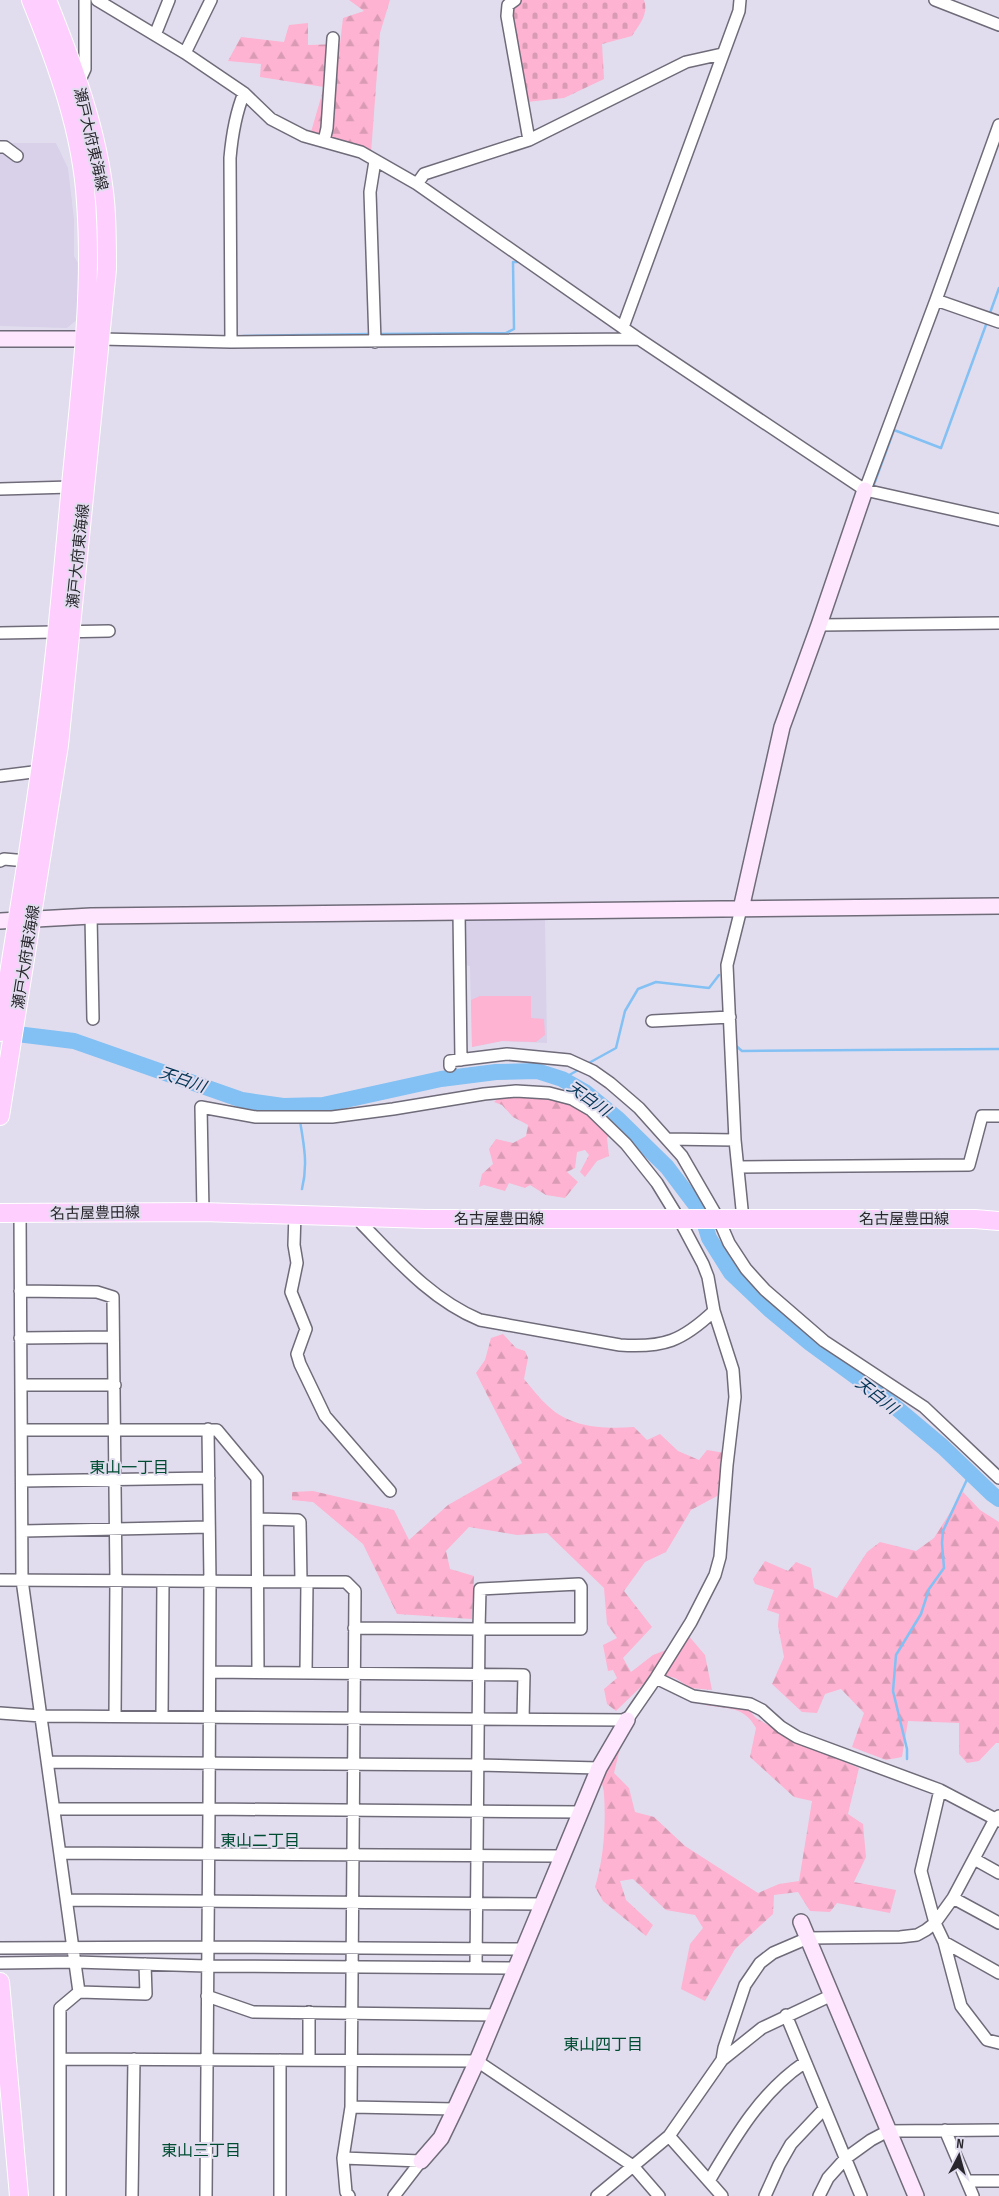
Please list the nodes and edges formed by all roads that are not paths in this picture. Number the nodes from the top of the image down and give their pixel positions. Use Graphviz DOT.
graph roads {
  1 [pos="44,0"];
  2 [pos="85,0"];
  3 [pos="169,0"];
  4 [pos="211,0"];
  5 [pos="515,0"];
  6 [pos="740,0"];
  7 [pos="935,0"];
  8 [pos="103,2"];
  9 [pos="999,25"];
  10 [pos="155,35"];
  11 [pos="333,38"];
  12 [pos="185,53"];
  13 [pos="722,54"];
  14 [pos="79,82"];
  15 [pos="244,93"];
  16 [pos="999,125"];
  17 [pos="529,140"];
  18 [pos="324,141"];
  19 [pos="0,147"];
  20 [pos="17,156"];
  21 [pos="375,160"];
  22 [pos="417,184"];
  23 [pos="936,300"];
  24 [pos="999,322"];
  25 [pos="623,327"];
  26 [pos="0,339"];
  27 [pos="93,339"];
  28 [pos="639,339"];
  29 [pos="231,342"];
  30 [pos="375,342"];
  31 [pos="71,487"];
  32 [pos="0,489"];
  33 [pos="865,490"];
  34 [pos="999,520"];
  35 [pos="999,623"];
  36 [pos="820,625"];
  37 [pos="109,631"];
  38 [pos="64,632"];
  39 [pos="0,633"];
  40 [pos="40,771"];
  41 [pos="0,776"];
  42 [pos="0,861"];
  43 [pos="27,861"];
  44 [pos="999,906"];
  45 [pos="741,908"];
  46 [pos="460,912"];
  47 [pos="91,916"];
  48 [pos="25,919"];
  49 [pos="0,921"];
  50 [pos="10,1011"];
  51 [pos="730,1017"];
  52 [pos="93,1019"];
  53 [pos="652,1021"];
  54 [pos="0,1032"];
  55 [pos="461,1060"];
  56 [pos="450,1066"];
  57 [pos="0,1116"];
  58 [pos="999,1116"];
  59 [pos="667,1139"];
  60 [pos="735,1140"];
  61 [pos="739,1166"];
  62 [pos="203,1212"];
  63 [pos="0,1213"];
  64 [pos="295,1213"];
  65 [pos="20,1214"];
  66 [pos="361,1218"];
  67 [pos="682,1219"];
  68 [pos="744,1219"];
  69 [pos="716,1220"];
  70 [pos="999,1221"];
  71 [pos="20,1291"];
  72 [pos="714,1311"];
  73 [pos="113,1336"];
  74 [pos="20,1338"];
  75 [pos="20,1385"];
  76 [pos="114,1385"];
  77 [pos="208,1429"];
  78 [pos="22,1430"];
  79 [pos="115,1430"];
  80 [pos="209,1478"];
  81 [pos="999,1478"];
  82 [pos="115,1480"];
  83 [pos="22,1481"];
  84 [pos="390,1491"];
  85 [pos="258,1519"];
  86 [pos="209,1528"];
  87 [pos="116,1529"];
  88 [pos="23,1531"];
  89 [pos="0,1580"];
  90 [pos="22,1580"];
  91 [pos="116,1580"];
  92 [pos="163,1581"];
  93 [pos="210,1581"];
  94 [pos="304,1581"];
  95 [pos="258,1582"];
  96 [pos="354,1628"];
  97 [pos="479,1629"];
  98 [pos="210,1672"];
  99 [pos="258,1672"];
  100 [pos="306,1672"];
  101 [pos="354,1674"];
  102 [pos="478,1674"];
  103 [pos="656,1678"];
  104 [pos="0,1713"];
  105 [pos="41,1716"];
  106 [pos="115,1716"];
  107 [pos="162,1716"];
  108 [pos="210,1717"];
  109 [pos="354,1718"];
  110 [pos="523,1719"];
  111 [pos="478,1720"];
  112 [pos="627,1720"];
  113 [pos="48,1762"];
  114 [pos="209,1763"];
  115 [pos="353,1764"];
  116 [pos="478,1765"];
  117 [pos="599,1768"];
  118 [pos="940,1790"];
  119 [pos="55,1809"];
  120 [pos="209,1809"];
  121 [pos="352,1810"];
  122 [pos="477,1811"];
  123 [pos="580,1812"];
  124 [pos="998,1818"];
  125 [pos="61,1854"];
  126 [pos="208,1854"];
  127 [pos="353,1855"];
  128 [pos="478,1856"];
  129 [pos="561,1858"];
  130 [pos="974,1859"];
  131 [pos="999,1873"];
  132 [pos="953,1898"];
  133 [pos="67,1900"];
  134 [pos="208,1900"];
  135 [pos="352,1901"];
  136 [pos="477,1902"];
  137 [pos="542,1904"];
  138 [pos="801,1922"];
  139 [pos="935,1922"];
  140 [pos="999,1923"];
  141 [pos="808,1938"];
  142 [pos="944,1942"];
  143 [pos="74,1946"];
  144 [pos="207,1946"];
  145 [pos="0,1948"];
  146 [pos="351,1948"];
  147 [pos="476,1948"];
  148 [pos="523,1949"];
  149 [pos="75,1962"];
  150 [pos="0,1963"];
  151 [pos="145,1964"];
  152 [pos="207,1966"];
  153 [pos="351,1967"];
  154 [pos="476,1967"];
  155 [pos="516,1968"];
  156 [pos="999,1973"];
  157 [pos="0,1982"];
  158 [pos="79,1992"];
  159 [pos="832,1995"];
  160 [pos="207,1996"];
  161 [pos="309,2012"];
  162 [pos="352,2013"];
  163 [pos="496,2015"];
  164 [pos="786,2015"];
  165 [pos="999,2043"];
  166 [pos="61,2059"];
  167 [pos="134,2059"];
  168 [pos="208,2059"];
  169 [pos="280,2060"];
  170 [pos="308,2060"];
  171 [pos="351,2060"];
  172 [pos="722,2060"];
  173 [pos="477,2061"];
  174 [pos="804,2063"];
  175 [pos="351,2107"];
  176 [pos="0,2108"];
  177 [pos="455,2109"];
  178 [pos="824,2109"];
  179 [pos="945,2130"];
  180 [pos="999,2130"];
  181 [pos="888,2131"];
  182 [pos="669,2136"];
  183 [pos="343,2158"];
  184 [pos="846,2158"];
  185 [pos="421,2161"];
  186 [pos="633,2166"];
  187 [pos="709,2181"];
  188 [pos="967,2181"];
  189 [pos="999,2181"];
  190 [pos="7,2196"];
  191 [pos="19,2196"];
  192 [pos="60,2196"];
  193 [pos="132,2196"];
  194 [pos="206,2196"];
  195 [pos="280,2196"];
  196 [pos="350,2196"];
  197 [pos="394,2196"];
  198 [pos="597,2196"];
  199 [pos="659,2196"];
  200 [pos="722,2196"];
  201 [pos="766,2196"];
  202 [pos="819,2196"];
  203 [pos="861,2196"];
  204 [pos="916,2196"];
  205 [pos="973,2196"];
  1 -- 14 [label="main road, 瀬戸大府東海線"];
  1 -- 27 [label="main road, 瀬戸大府東海線"];
  2 -- 14 [label="street"];
  3 -- 10 [label="street"];
  4 -- 12 [label="street"];
  5 -- 17 [label="street"];
  6 -- 13 [label="street"];
  7 -- 9 [label="street"];
  8 -- 10 [label="street"];
  10 -- 12 [label="street"];
  11 -- 18 [label="street"];
  12 -- 15 [label="street"];
  13 -- 17 [label="street"];
  13 -- 25 [label="street"];
  14 -- 27 [label="main road, 瀬戸大府東海線"];
  15 -- 18 [label="street"];
  15 -- 29 [label="street"];
  16 -- 23 [label="street"];
  17 -- 22 [label="street"];
  18 -- 21 [label="street"];
  19 -- 20 [label="street"];
  21 -- 22 [label="street"];
  21 -- 30 [label="street"];
  22 -- 25 [label="street"];
  23 -- 24 [label="street"];
  23 -- 33 [label="street"];
  25 -- 28 [label="street"];
  26 -- 27 [label="street"];
  27 -- 29 [label="street"];
  27 -- 31 [label="main road, 瀬戸大府東海線"];
  27 -- 38 [label="main road, 瀬戸大府東海線"];
  28 -- 30 [label="street"];
  28 -- 33 [label="street"];
  29 -- 30 [label="street"];
  31 -- 32 [label="street"];
  31 -- 38 [label="main road, 瀬戸大府東海線"];
  33 -- 34 [label="street"];
  33 -- 36 [label="street"];
  35 -- 36 [label="street"];
  36 -- 45 [label="street"];
  37 -- 38 [label="street"];
  38 -- 39 [label="street"];
  38 -- 40 [label="main road, 瀬戸大府東海線"];
  38 -- 48 [label="main road, 瀬戸大府東海線"];
  40 -- 41 [label="street"];
  40 -- 43 [label="main road, 瀬戸大府東海線"];
  42 -- 43 [label="street"];
  43 -- 48 [label="main road, 瀬戸大府東海線"];
  44 -- 45 [label="street"];
  45 -- 46 [label="street"];
  45 -- 51 [label="street"];
  46 -- 47 [label="street"];
  46 -- 55 [label="street"];
  47 -- 48 [label="street"];
  47 -- 52 [label="street"];
  48 -- 49 [label="street"];
  48 -- 50 [label="main road, 瀬戸大府東海線"];
  50 -- 54 [label="main road, 瀬戸大府東海線"];
  50 -- 57 [label="main road, 瀬戸大府東海線"];
  51 -- 53 [label="street"];
  51 -- 60 [label="street"];
  55 -- 56 [label="street"];
  55 -- 59 [label="street"];
  58 -- 61 [label="street"];
  59 -- 60 [label="street"];
  59 -- 69 [label="street"];
  60 -- 61 [label="street"];
  61 -- 68 [label="street"];
  62 -- 64 [label="main road, 名古屋豊田線"];
  62 -- 65 [label="main road, 名古屋豊田線"];
  62 -- 67 [label="street"];
  63 -- 65 [label="main road, 名古屋豊田線"];
  64 -- 66 [label="main road, 名古屋豊田線"];
  64 -- 84 [label="street"];
  65 -- 71 [label="street"];
  66 -- 67 [label="main road, 名古屋豊田線"];
  66 -- 72 [label="street"];
  67 -- 69 [label="main road, 名古屋豊田線"];
  67 -- 72 [label="street"];
  68 -- 69 [label="main road, 名古屋豊田線"];
  68 -- 70 [label="main road, 名古屋豊田線"];
  69 -- 81 [label="street"];
  71 -- 73 [label="street"];
  71 -- 74 [label="street"];
  72 -- 103 [label="street"];
  73 -- 74 [label="street"];
  73 -- 76 [label="street"];
  74 -- 75 [label="street"];
  75 -- 76 [label="street"];
  75 -- 78 [label="street"];
  76 -- 79 [label="street"];
  77 -- 79 [label="street"];
  77 -- 80 [label="street"];
  77 -- 85 [label="street"];
  78 -- 79 [label="street"];
  78 -- 83 [label="street"];
  79 -- 82 [label="street"];
  80 -- 82 [label="street"];
  80 -- 86 [label="street"];
  82 -- 83 [label="street"];
  82 -- 87 [label="street"];
  83 -- 88 [label="street"];
  85 -- 94 [label="street"];
  85 -- 95 [label="street"];
  86 -- 87 [label="street"];
  86 -- 93 [label="street"];
  87 -- 88 [label="street"];
  87 -- 91 [label="street"];
  88 -- 90 [label="street"];
  89 -- 90 [label="street"];
  90 -- 91 [label="street"];
  90 -- 105 [label="street"];
  91 -- 92 [label="street"];
  91 -- 106 [label="street"];
  92 -- 93 [label="street"];
  92 -- 107 [label="street"];
  93 -- 95 [label="street"];
  93 -- 98 [label="street"];
  94 -- 95 [label="street"];
  94 -- 96 [label="street"];
  94 -- 100 [label="street"];
  95 -- 99 [label="street"];
  96 -- 97 [label="street"];
  96 -- 101 [label="street"];
  97 -- 97 [label="street"];
  97 -- 102 [label="street"];
  98 -- 99 [label="street"];
  98 -- 108 [label="street"];
  99 -- 100 [label="street"];
  100 -- 101 [label="street"];
  101 -- 102 [label="street"];
  101 -- 109 [label="street"];
  102 -- 110 [label="street"];
  102 -- 111 [label="street"];
  103 -- 112 [label="street"];
  103 -- 118 [label="street"];
  104 -- 105 [label="street"];
  105 -- 106 [label="street"];
  105 -- 113 [label="street"];
  106 -- 107 [label="street"];
  107 -- 108 [label="street"];
  108 -- 109 [label="street"];
  108 -- 114 [label="street"];
  109 -- 111 [label="street"];
  109 -- 115 [label="street"];
  110 -- 111 [label="street"];
  110 -- 112 [label="street"];
  111 -- 116 [label="street"];
  112 -- 117 [label="street"];
  113 -- 114 [label="street"];
  113 -- 119 [label="street"];
  114 -- 115 [label="street"];
  114 -- 120 [label="street"];
  115 -- 116 [label="street"];
  115 -- 121 [label="street"];
  116 -- 117 [label="street"];
  116 -- 122 [label="street"];
  117 -- 123 [label="street"];
  118 -- 124 [label="street"];
  118 -- 139 [label="street"];
  119 -- 120 [label="street"];
  119 -- 125 [label="street"];
  120 -- 121 [label="street"];
  120 -- 126 [label="street"];
  121 -- 122 [label="street"];
  121 -- 127 [label="street"];
  122 -- 123 [label="street"];
  122 -- 128 [label="street"];
  123 -- 129 [label="street"];
  124 -- 130 [label="street"];
  125 -- 126 [label="street"];
  125 -- 133 [label="street"];
  126 -- 127 [label="street"];
  126 -- 134 [label="street"];
  127 -- 128 [label="street"];
  127 -- 135 [label="street"];
  128 -- 129 [label="street"];
  128 -- 136 [label="street"];
  129 -- 137 [label="street"];
  130 -- 131 [label="street"];
  130 -- 132 [label="street"];
  132 -- 139 [label="street"];
  132 -- 140 [label="street"];
  133 -- 134 [label="street"];
  133 -- 143 [label="street"];
  134 -- 135 [label="street"];
  134 -- 144 [label="street"];
  135 -- 136 [label="street"];
  135 -- 146 [label="street"];
  136 -- 137 [label="street"];
  136 -- 147 [label="street"];
  137 -- 148 [label="street"];
  138 -- 141 [label="street"];
  139 -- 141 [label="street"];
  139 -- 142 [label="street"];
  141 -- 159 [label="street"];
  141 -- 172 [label="street"];
  142 -- 156 [label="street"];
  142 -- 165 [label="street"];
  143 -- 144 [label="street"];
  143 -- 145 [label="street"];
  143 -- 149 [label="street"];
  144 -- 146 [label="street"];
  144 -- 152 [label="street"];
  146 -- 147 [label="street"];
  146 -- 153 [label="street"];
  147 -- 148 [label="street"];
  147 -- 154 [label="street"];
  148 -- 155 [label="street"];
  149 -- 150 [label="street"];
  149 -- 151 [label="street"];
  149 -- 158 [label="street"];
  151 -- 152 [label="street"];
  151 -- 158 [label="street"];
  152 -- 153 [label="street"];
  152 -- 160 [label="street"];
  153 -- 154 [label="street"];
  153 -- 162 [label="street"];
  154 -- 155 [label="street"];
  155 -- 163 [label="street"];
  157 -- 191 [label="main road"];
  158 -- 166 [label="street"];
  159 -- 164 [label="street"];
  159 -- 181 [label="street"];
  160 -- 161 [label="street"];
  160 -- 168 [label="street"];
  161 -- 162 [label="street"];
  161 -- 170 [label="street"];
  162 -- 163 [label="street"];
  162 -- 171 [label="street"];
  163 -- 173 [label="street"];
  164 -- 172 [label="street"];
  164 -- 174 [label="street"];
  166 -- 167 [label="street"];
  166 -- 192 [label="street"];
  167 -- 168 [label="street"];
  167 -- 193 [label="street"];
  168 -- 169 [label="street"];
  168 -- 194 [label="street"];
  169 -- 170 [label="street"];
  169 -- 195 [label="street"];
  170 -- 171 [label="street"];
  171 -- 173 [label="street"];
  171 -- 175 [label="street"];
  172 -- 182 [label="street"];
  173 -- 177 [label="street"];
  173 -- 186 [label="street"];
  174 -- 178 [label="street"];
  174 -- 187 [label="street"];
  175 -- 177 [label="street"];
  175 -- 183 [label="street"];
  176 -- 190 [label="main road"];
  177 -- 185 [label="street"];
  178 -- 184 [label="street"];
  178 -- 201 [label="street"];
  179 -- 180 [label="street"];
  179 -- 181 [label="street"];
  179 -- 188 [label="street"];
  181 -- 184 [label="street"];
  181 -- 204 [label="street"];
  182 -- 186 [label="street"];
  182 -- 187 [label="street"];
  183 -- 185 [label="street"];
  183 -- 196 [label="street"];
  184 -- 202 [label="street"];
  184 -- 203 [label="street"];
  185 -- 197 [label="street"];
  186 -- 198 [label="street"];
  186 -- 199 [label="street"];
  187 -- 200 [label="street"];
  188 -- 189 [label="street"];
  188 -- 205 [label="street"];
}
